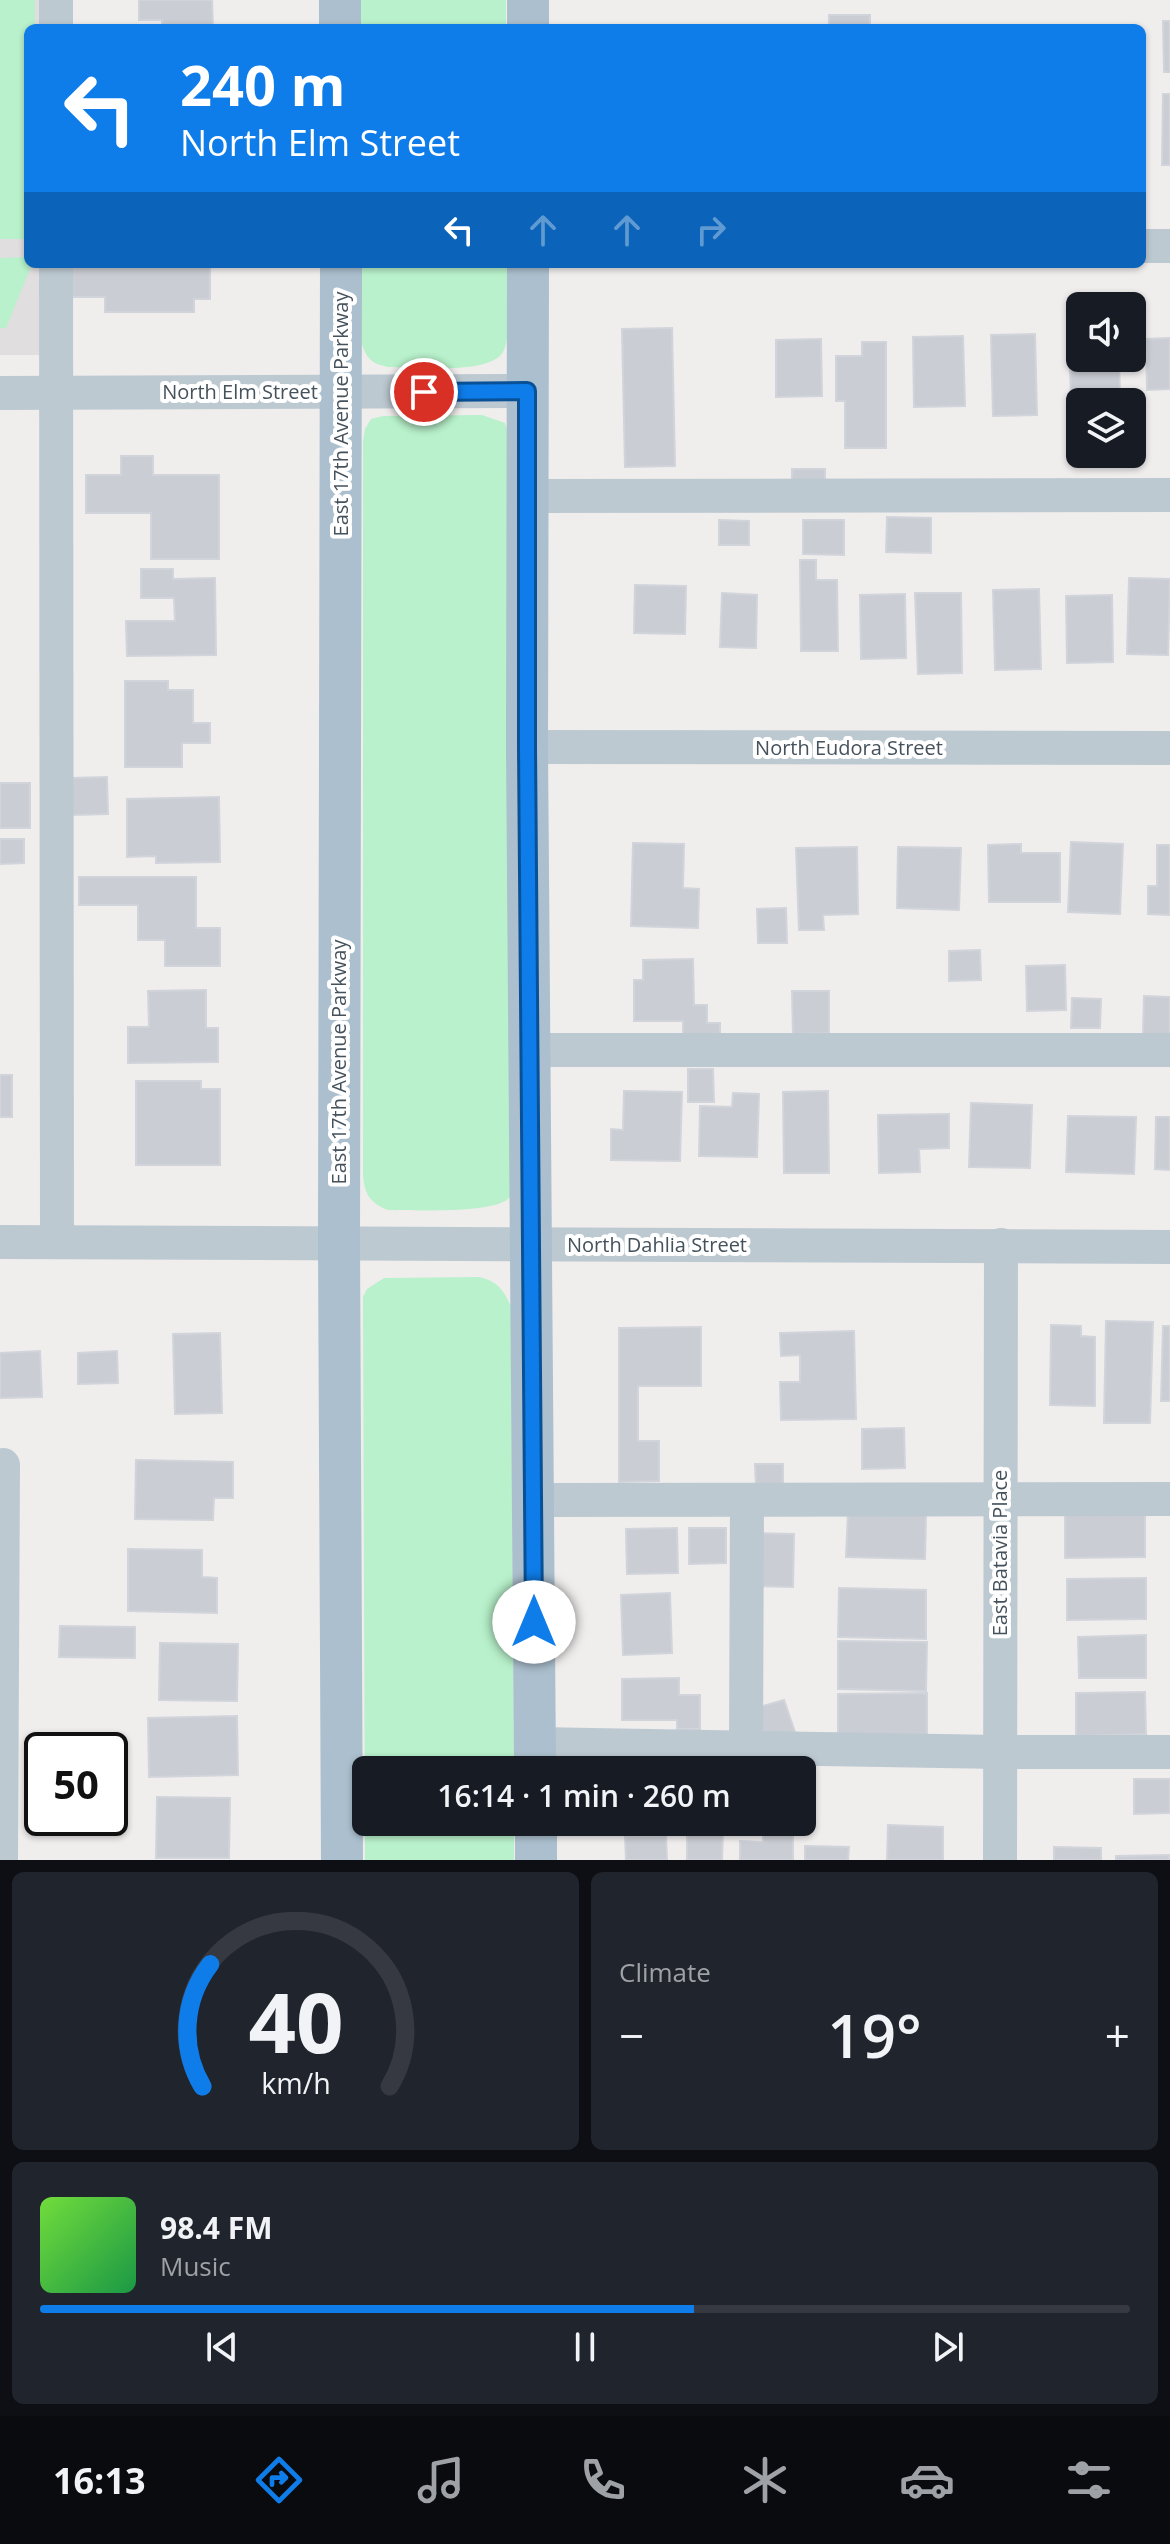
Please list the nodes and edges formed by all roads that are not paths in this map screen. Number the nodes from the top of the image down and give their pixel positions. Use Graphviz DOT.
graph roads {
  1 [pos="56,0"];
  2 [pos="340,0"];
  3 [pos="528,0"];
  4 [pos="56,24"];
  5 [pos="340,24"];
  6 [pos="528,24"];
  7 [pos="1146,246"];
  8 [pos="1170,246"];
  9 [pos="56,268"];
  10 [pos="341,268"];
  11 [pos="528,268"];
  12 [pos="527,391"];
  13 [pos="341,392"];
  14 [pos="0,393"];
  15 [pos="56,393"];
  16 [pos="1170,495"];
  17 [pos="527,496"];
  18 [pos="527,747"];
  19 [pos="1170,748"];
  20 [pos="530,1050"];
  21 [pos="1170,1050"];
  22 [pos="0,1242"];
  23 [pos="57,1242"];
  24 [pos="339,1243"];
  25 [pos="532,1245"];
  26 [pos="1001,1245"];
  27 [pos="1170,1247"];
  28 [pos="3,1465"];
  29 [pos="1000,1499"];
  30 [pos="1170,1499"];
  31 [pos="533,1500"];
  32 [pos="747,1500"];
  33 [pos="746,1748"];
  34 [pos="1000,1752"];
  35 [pos="1170,1752"];
  36 [pos="535,1756"];
  37 [pos="558,1756"];
  38 [pos="536,1836"];
  39 [pos="1,1860"];
  40 [pos="342,1860"];
  41 [pos="536,1860"];
  42 [pos="1000,1860"];
  1 -- 4 [label="street"];
  2 -- 5 [label="main road"];
  3 -- 6 [label="main road"];
  7 -- 8 [label="street"];
  9 -- 15 [label="street"];
  10 -- 13 [label="main road, East 17th Avenue Parkway"];
  11 -- 12 [label="main road"];
  12 -- 13 [label="street, North Elm Street"];
  12 -- 17 [label="main road"];
  13 -- 15 [label="street, North Elm Street"];
  13 -- 24 [label="main road, East 17th Avenue Parkway"];
  14 -- 15 [label="street, North Elm Street"];
  15 -- 23 [label="street"];
  16 -- 17 [label="street"];
  17 -- 18 [label="main road"];
  18 -- 19 [label="street, North Eudora Street"];
  18 -- 20 [label="main road"];
  20 -- 21 [label="street"];
  20 -- 25 [label="main road"];
  22 -- 23 [label="street, North Dahlia Street"];
  23 -- 24 [label="street, North Dahlia Street"];
  24 -- 25 [label="street, North Dahlia Street"];
  24 -- 40 [label="main road, East 17th Avenue Parkway"];
  25 -- 26 [label="street, North Dahlia Street"];
  25 -- 31 [label="main road"];
  26 -- 27 [label="street, North Dahlia Street"];
  26 -- 29 [label="street, East Batavia Place"];
  28 -- 39 [label="street"];
  29 -- 30 [label="street"];
  29 -- 32 [label="street"];
  29 -- 34 [label="street, East Batavia Place"];
  31 -- 32 [label="street"];
  31 -- 36 [label="main road"];
  32 -- 33 [label="street"];
  33 -- 34 [label="street"];
  33 -- 37 [label="street"];
  34 -- 35 [label="street"];
  34 -- 42 [label="street, East Batavia Place"];
  38 -- 41 [label="main road"];
}
